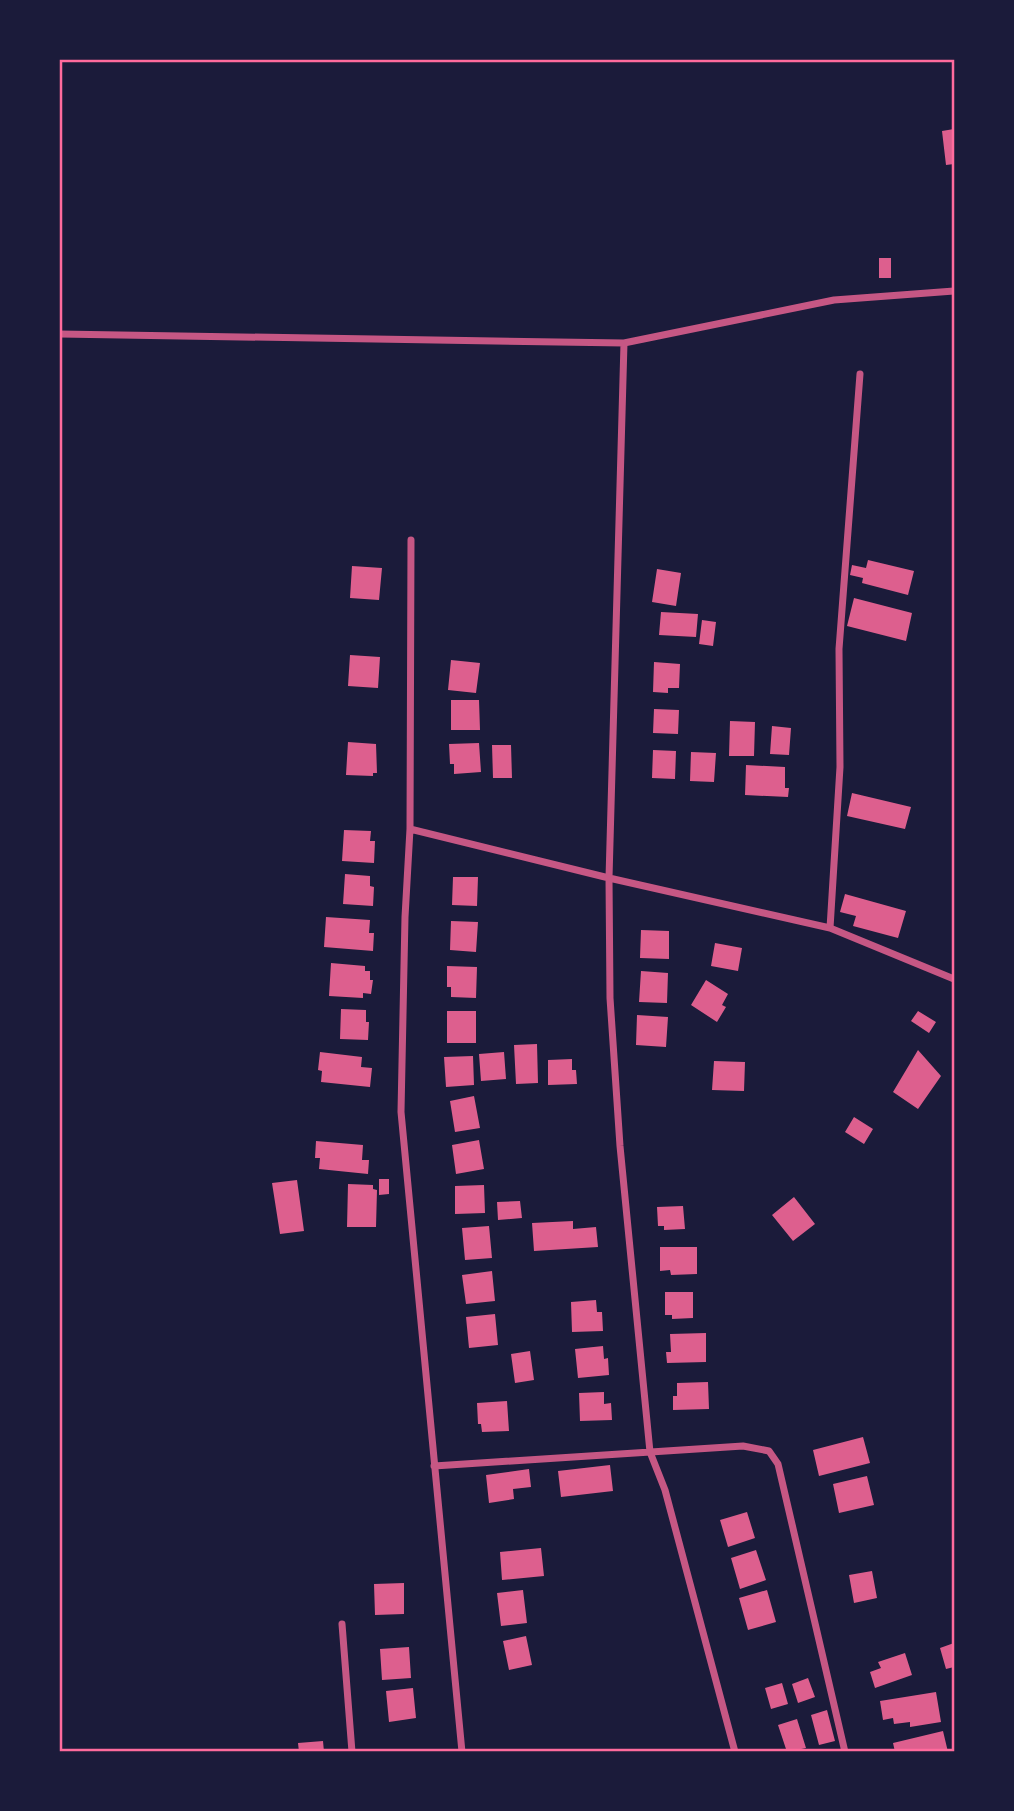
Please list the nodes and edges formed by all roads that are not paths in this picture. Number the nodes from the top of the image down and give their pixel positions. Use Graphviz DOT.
graph roads {
  1 [pos="954,291"];
  2 [pos="60,334"];
  3 [pos="624,343"];
  4 [pos="860,374"];
  5 [pos="411,540"];
  6 [pos="410,829"];
  7 [pos="609,878"];
  8 [pos="831,928"];
  9 [pos="954,979"];
  10 [pos="650,1452"];
  11 [pos="434,1466"];
  12 [pos="342,1624"];
  13 [pos="352,1752"];
  14 [pos="462,1752"];
  15 [pos="735,1752"];
  16 [pos="845,1752"];
  1 -- 3 [label="street"];
  2 -- 3 [label="street"];
  3 -- 7 [label="street"];
  4 -- 8 [label="street"];
  5 -- 6 [label="street"];
  6 -- 7 [label="street"];
  6 -- 11 [label="street"];
  7 -- 8 [label="street"];
  7 -- 10 [label="street"];
  8 -- 9 [label="street"];
  10 -- 11 [label="street"];
  10 -- 15 [label="street"];
  10 -- 16 [label="street"];
  11 -- 14 [label="street"];
  12 -- 13 [label="street"];
}
